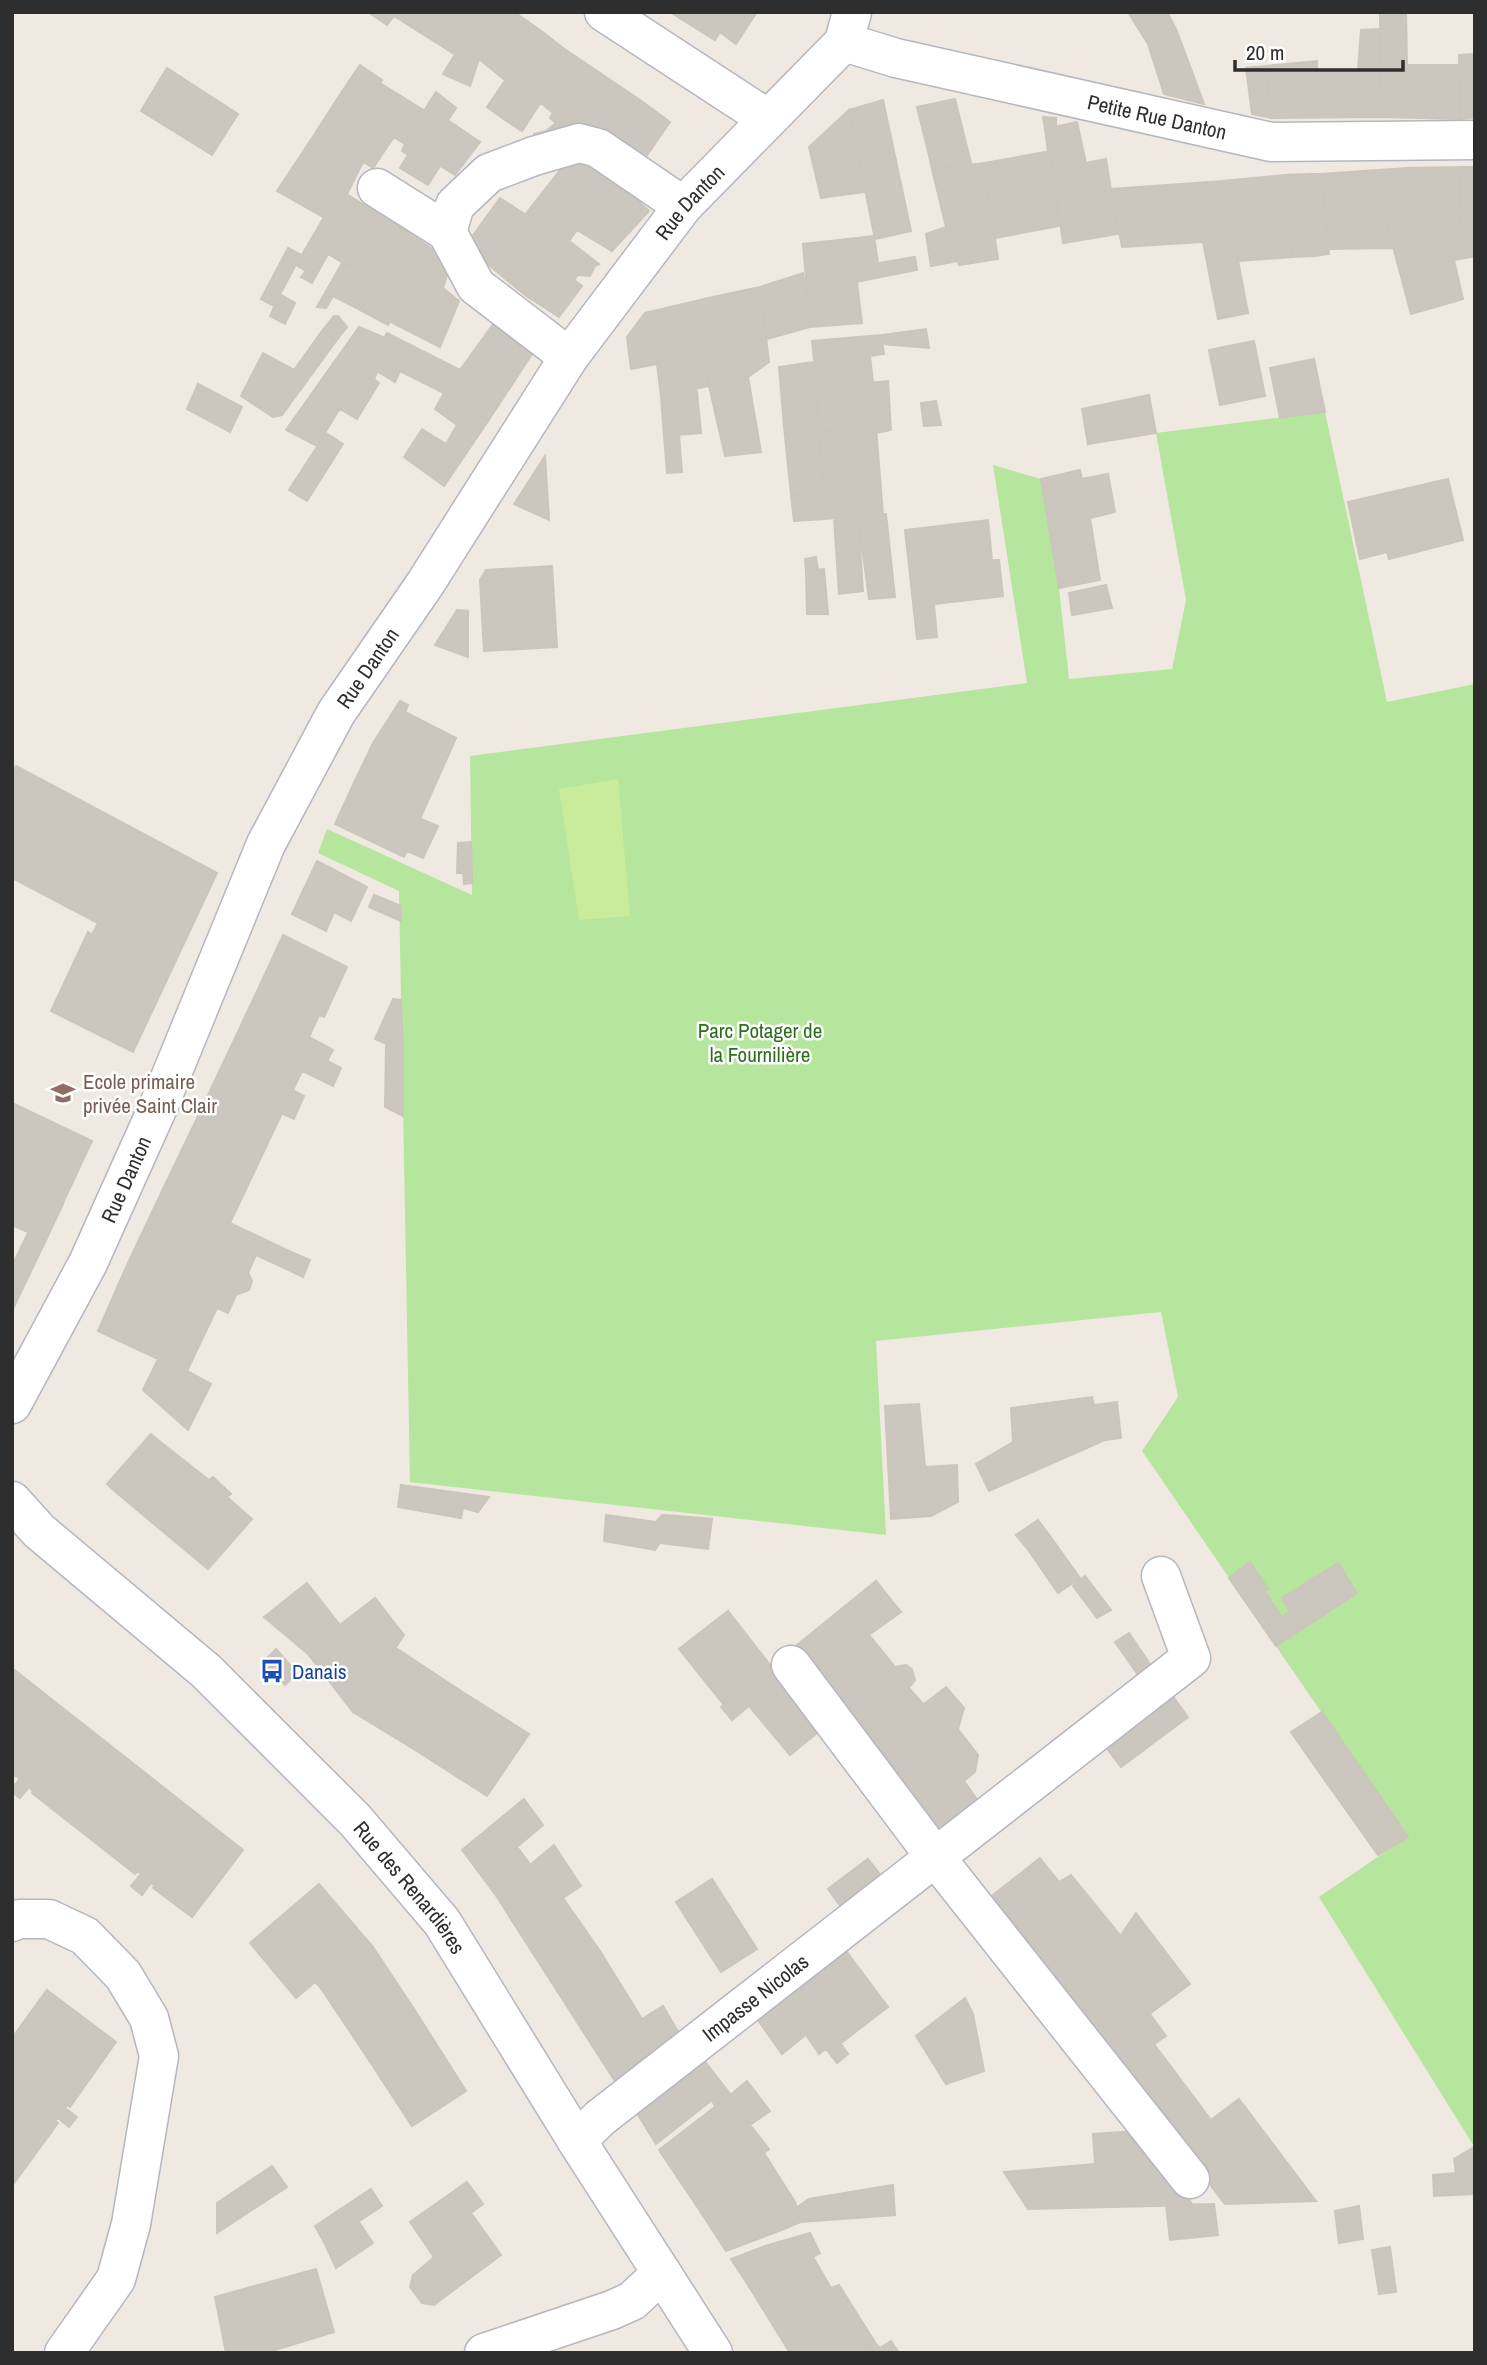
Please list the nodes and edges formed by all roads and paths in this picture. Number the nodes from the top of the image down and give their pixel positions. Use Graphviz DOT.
graph roads {
  1 [pos="604,12"];
  2 [pos="848,27"];
  3 [pos="768,119"];
  4 [pos="1475,140"];
  5 [pos="377,188"];
  6 [pos="683,206"];
  7 [pos="447,232"];
  8 [pos="569,357"];
  9 [pos="12,1404"];
  10 [pos="12,1501"];
  11 [pos="1161,1576"];
  12 [pos="791,1665"];
  13 [pos="936,1858"];
  14 [pos="12,1922"];
  15 [pos="577,2141"];
  16 [pos="1189,2179"];
  17 [pos="662,2273"];
  18 [pos="64,2353"];
  19 [pos="484,2353"];
  20 [pos="713,2353"];
  1 -- 3 [label="street"];
  2 -- 3 [label="street, Rue Danton"];
  2 -- 4 [label="street, Petite Rue Danton"];
  3 -- 6 [label="street, Rue Danton"];
  5 -- 7 [label="street"];
  6 -- 7 [label="street"];
  6 -- 8 [label="street, Rue Danton"];
  7 -- 8 [label="street"];
  8 -- 9 [label="street, Rue Danton"];
  10 -- 15 [label="street, Rue des Renardières"];
  11 -- 13 [label="street, Impasse Nicolas"];
  12 -- 13 [label="street"];
  13 -- 15 [label="street, Impasse Nicolas"];
  13 -- 16 [label="street"];
  14 -- 18 [label="street"];
  15 -- 17 [label="street, Rue des Renardières"];
  17 -- 19 [label="street"];
  17 -- 20 [label="street, Rue des Renardières"];
}
